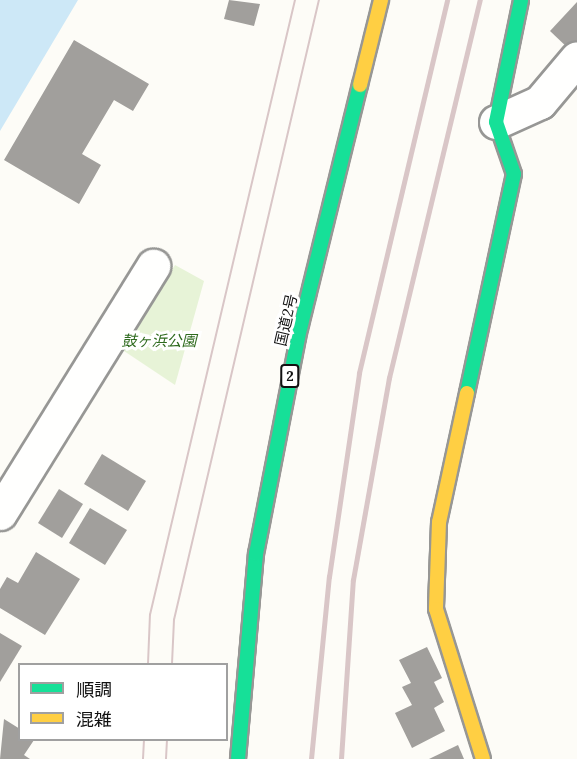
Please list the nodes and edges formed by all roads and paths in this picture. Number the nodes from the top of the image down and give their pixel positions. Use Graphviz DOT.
graph roads {
  1 [pos="381,0"];
  2 [pos="521,0"];
  3 [pos="577,58"];
  4 [pos="496,122"];
  5 [pos="153,266"];
  6 [pos="0,513"];
  7 [pos="238,759"];
  8 [pos="483,759"];
  1 -- 7 [label="main road, 国道2号 / 2"];
  2 -- 4 [label="main road"];
  3 -- 4 [label="street"];
  4 -- 8 [label="main road"];
  5 -- 6 [label="street"];
}
